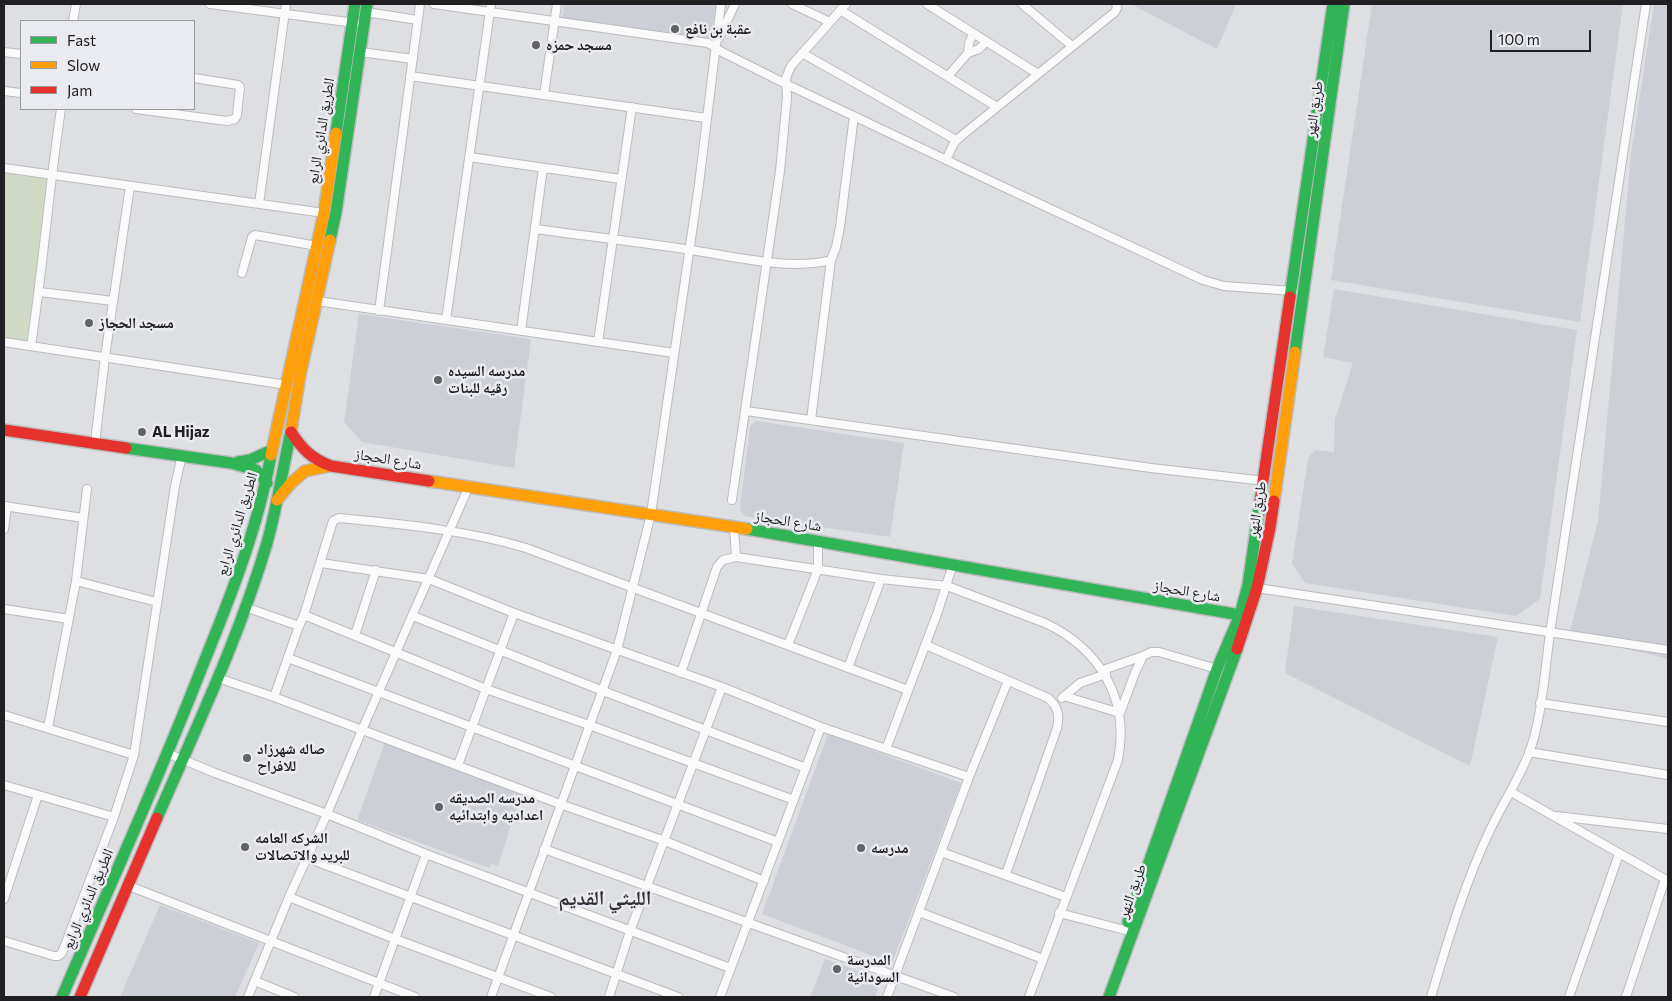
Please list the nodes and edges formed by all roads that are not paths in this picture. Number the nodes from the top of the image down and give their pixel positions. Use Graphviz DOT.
graph roads {
  1 [pos="76,4"];
  2 [pos="214,4"];
  3 [pos="286,4"];
  4 [pos="355,4"];
  5 [pos="420,4"];
  6 [pos="434,4"];
  7 [pos="557,4"];
  8 [pos="721,4"];
  9 [pos="735,4"];
  10 [pos="792,4"];
  11 [pos="927,4"];
  12 [pos="1022,4"];
  13 [pos="1116,4"];
  14 [pos="1332,4"];
  15 [pos="1344,4"];
  16 [pos="1646,4"];
  17 [pos="843,7"];
  18 [pos="367,8"];
  19 [pos="490,8"];
  20 [pos="284,14"];
  21 [pos="73,20"];
  22 [pos="418,20"];
  23 [pos="554,21"];
  24 [pos="352,22"];
  25 [pos="830,22"];
  26 [pos="364,24"];
  27 [pos="973,34"];
  28 [pos="986,42"];
  29 [pos="715,46"];
  30 [pos="1072,46"];
  31 [pos="4,52"];
  32 [pos="360,52"];
  33 [pos="802,53"];
  34 [pos="968,53"];
  35 [pos="20,54"];
  36 [pos="413,59"];
  37 [pos="1038,74"];
  38 [pos="410,76"];
  39 [pos="948,76"];
  40 [pos="195,78"];
  41 [pos="786,84"];
  42 [pos="480,86"];
  43 [pos="4,91"];
  44 [pos="20,93"];
  45 [pos="544,95"];
  46 [pos="997,106"];
  47 [pos="632,107"];
  48 [pos="61,110"];
  49 [pos="144,110"];
  50 [pos="854,116"];
  51 [pos="706,118"];
  52 [pos="956,140"];
  53 [pos="469,157"];
  54 [pos="946,160"];
  55 [pos="4,168"];
  56 [pos="543,168"];
  57 [pos="51,175"];
  58 [pos="621,179"];
  59 [pos="130,186"];
  60 [pos="259,204"];
  61 [pos="324,213"];
  62 [pos="535,229"];
  63 [pos="613,239"];
  64 [pos="317,246"];
  65 [pos="689,250"];
  66 [pos="831,260"];
  67 [pos="767,262"];
  68 [pos="242,273"];
  69 [pos="40,292"];
  70 [pos="1297,292"];
  71 [pos="114,301"];
  72 [pos="317,301"];
  73 [pos="379,311"];
  74 [pos="446,320"];
  75 [pos="521,331"];
  76 [pos="4,342"];
  77 [pos="598,342"];
  78 [pos="32,346"];
  79 [pos="674,352"];
  80 [pos="105,357"];
  81 [pos="287,385"];
  82 [pos="746,411"];
  83 [pos="811,420"];
  84 [pos="4,430"];
  85 [pos="291,432"];
  86 [pos="95,443"];
  87 [pos="272,450"];
  88 [pos="182,455"];
  89 [pos="231,463"];
  90 [pos="331,466"];
  91 [pos="1265,481"];
  92 [pos="267,483"];
  93 [pos="469,486"];
  94 [pos="87,489"];
  95 [pos="277,500"];
  96 [pos="732,500"];
  97 [pos="5,506"];
  98 [pos="652,514"];
  99 [pos="83,518"];
  100 [pos="734,527"];
  101 [pos="4,530"];
  102 [pos="448,532"];
  103 [pos="818,541"];
  104 [pos="736,557"];
  105 [pos="321,563"];
  106 [pos="953,564"];
  107 [pos="818,569"];
  108 [pos="376,570"];
  109 [pos="428,579"];
  110 [pos="881,579"];
  111 [pos="76,581"];
  112 [pos="946,586"];
  113 [pos="633,587"];
  114 [pos="1257,588"];
  115 [pos="157,602"];
  116 [pos="245,608"];
  117 [pos="4,609"];
  118 [pos="514,613"];
  119 [pos="700,613"];
  120 [pos="304,615"];
  121 [pos="1240,615"];
  122 [pos="413,616"];
  123 [pos="69,619"];
  124 [pos="299,626"];
  125 [pos="1550,633"];
  126 [pos="355,635"];
  127 [pos="788,645"];
  128 [pos="926,645"];
  129 [pos="500,650"];
  130 [pos="617,650"];
  131 [pos="1668,650"];
  132 [pos="396,652"];
  133 [pos="1143,656"];
  134 [pos="288,658"];
  135 [pos="848,668"];
  136 [pos="1217,669"];
  137 [pos="1104,672"];
  138 [pos="681,673"];
  139 [pos="218,678"];
  140 [pos="1008,681"];
  141 [pos="722,687"];
  142 [pos="486,689"];
  143 [pos="908,690"];
  144 [pos="603,691"];
  145 [pos="379,693"];
  146 [pos="274,696"];
  147 [pos="1064,696"];
  148 [pos="1540,703"];
  149 [pos="1055,704"];
  150 [pos="1120,713"];
  151 [pos="4,715"];
  152 [pos="1668,722"];
  153 [pos="589,725"];
  154 [pos="473,727"];
  155 [pos="820,727"];
  156 [pos="48,728"];
  157 [pos="706,729"];
  158 [pos="362,730"];
  159 [pos="886,748"];
  160 [pos="1529,752"];
  161 [pos="168,753"];
  162 [pos="134,755"];
  163 [pos="183,760"];
  164 [pos="693,762"];
  165 [pos="458,765"];
  166 [pos="575,766"];
  167 [pos="806,768"];
  168 [pos="1668,775"];
  169 [pos="969,777"];
  170 [pos="4,785"];
  171 [pos="1511,792"];
  172 [pos="38,795"];
  173 [pos="794,800"];
  174 [pos="560,804"];
  175 [pos="678,804"];
  176 [pos="327,814"];
  177 [pos="1553,816"];
  178 [pos="114,817"];
  179 [pos="1668,829"];
  180 [pos="665,840"];
  181 [pos="778,842"];
  182 [pos="544,848"];
  183 [pos="941,852"];
  184 [pos="426,854"];
  185 [pos="1619,854"];
  186 [pos="307,858"];
  187 [pos="1006,874"];
  188 [pos="1667,880"];
  189 [pos="764,881"];
  190 [pos="128,886"];
  191 [pos="648,886"];
  192 [pos="528,892"];
  193 [pos="410,896"];
  194 [pos="1066,896"];
  195 [pos="289,897"];
  196 [pos="4,898"];
  197 [pos="919,912"];
  198 [pos="1059,913"];
  199 [pos="748,923"];
  200 [pos="1125,930"];
  201 [pos="630,931"];
  202 [pos="512,935"];
  203 [pos="395,939"];
  204 [pos="4,941"];
  205 [pos="270,941"];
  206 [pos="1043,959"];
  207 [pos="730,968"];
  208 [pos="616,975"];
  209 [pos="895,976"];
  210 [pos="498,978"];
  211 [pos="255,982"];
  212 [pos="379,982"];
  213 [pos="62,997"];
  214 [pos="80,997"];
  215 [pos="248,997"];
  216 [pos="294,997"];
  217 [pos="374,997"];
  218 [pos="415,997"];
  219 [pos="491,997"];
  220 [pos="551,997"];
  221 [pos="609,997"];
  222 [pos="678,997"];
  223 [pos="720,997"];
  224 [pos="887,997"];
  225 [pos="954,997"];
  226 [pos="1029,997"];
  227 [pos="1100,997"];
  228 [pos="1109,997"];
  229 [pos="1431,997"];
  230 [pos="1569,997"];
  231 [pos="1626,997"];
  1 -- 21 [label="street"];
  2 -- 20 [label="street"];
  3 -- 20 [label="street"];
  4 -- 24 [label="main road, الطريق الدائري الرابع"];
  5 -- 22 [label="street"];
  6 -- 19 [label="street"];
  7 -- 23 [label="street"];
  8 -- 29 [label="street"];
  9 -- 29 [label="street"];
  10 -- 25 [label="street"];
  11 -- 27 [label="street"];
  12 -- 30 [label="street"];
  13 -- 30 [label="street"];
  14 -- 70 [label="main road, طريق النهر"];
  15 -- 70 [label="main road, طريق النهر"];
  16 -- 125 [label="street"];
  17 -- 25 [label="street"];
  17 -- 39 [label="street"];
  18 -- 22 [label="street"];
  18 -- 26 [label="main road, الطريق الدائري الرابع"];
  19 -- 23 [label="street"];
  19 -- 42 [label="street"];
  20 -- 24 [label="street"];
  20 -- 60 [label="street"];
  22 -- 36 [label="street"];
  23 -- 29 [label="street"];
  23 -- 45 [label="street"];
  24 -- 26 [label="street"];
  24 -- 61 [label="main road, الطريق الدائري الرابع"];
  25 -- 33 [label="street"];
  26 -- 32 [label="main road, الطريق الدائري الرابع"];
  27 -- 28 [label="street"];
  27 -- 34 [label="street"];
  28 -- 34 [label="street"];
  28 -- 37 [label="street"];
  29 -- 41 [label="street"];
  29 -- 51 [label="street"];
  30 -- 37 [label="street"];
  31 -- 35 [label="street"];
  32 -- 36 [label="street"];
  32 -- 72 [label="main road, الطريق الدائري الرابع"];
  33 -- 41 [label="street"];
  33 -- 52 [label="street"];
  34 -- 39 [label="street"];
  36 -- 38 [label="street"];
  37 -- 46 [label="street"];
  38 -- 42 [label="street"];
  38 -- 73 [label="street"];
  39 -- 46 [label="street"];
  40 -- 49 [label="street"];
  41 -- 50 [label="street"];
  41 -- 67 [label="street"];
  42 -- 45 [label="street"];
  42 -- 53 [label="street"];
  43 -- 44 [label="street"];
  45 -- 47 [label="street"];
  46 -- 52 [label="street"];
  47 -- 51 [label="street"];
  47 -- 58 [label="street"];
  48 -- 57 [label="street"];
  50 -- 54 [label="street"];
  50 -- 66 [label="street"];
  51 -- 65 [label="street"];
  52 -- 54 [label="street"];
  53 -- 56 [label="street"];
  53 -- 74 [label="street"];
  54 -- 70 [label="street"];
  55 -- 57 [label="street"];
  56 -- 58 [label="street"];
  56 -- 62 [label="street"];
  57 -- 59 [label="street"];
  57 -- 69 [label="street"];
  58 -- 63 [label="street"];
  59 -- 60 [label="street"];
  59 -- 71 [label="street"];
  60 -- 61 [label="street"];
  61 -- 64 [label="main road, الطريق الدائري الرابع"];
  62 -- 63 [label="street"];
  62 -- 75 [label="street"];
  63 -- 65 [label="street"];
  63 -- 77 [label="street"];
  64 -- 68 [label="street"];
  64 -- 81 [label="main road, الطريق الدائري الرابع"];
  65 -- 67 [label="street"];
  65 -- 79 [label="street"];
  66 -- 67 [label="street"];
  66 -- 83 [label="street"];
  67 -- 82 [label="street"];
  69 -- 71 [label="street"];
  69 -- 78 [label="street"];
  70 -- 91 [label="main road, طريق النهر"];
  70 -- 114 [label="main road, طريق النهر"];
  71 -- 80 [label="street"];
  72 -- 73 [label="street"];
  72 -- 85 [label="main road, الطريق الدائري الرابع"];
  73 -- 74 [label="street"];
  74 -- 75 [label="street"];
  75 -- 77 [label="street"];
  76 -- 78 [label="street"];
  77 -- 79 [label="street"];
  78 -- 80 [label="street"];
  79 -- 98 [label="street"];
  80 -- 81 [label="street"];
  80 -- 86 [label="street"];
  81 -- 87 [label="main road, الطريق الدائري الرابع"];
  82 -- 83 [label="street"];
  82 -- 96 [label="street"];
  83 -- 91 [label="street"];
  84 -- 86 [label="main road"];
  85 -- 90 [label="main road, شارع الحجاز"];
  85 -- 95 [label="main road, الطريق الدائري الرابع"];
  86 -- 88 [label="main road"];
  87 -- 89 [label="main road"];
  87 -- 92 [label="main road, الطريق الدائري الرابع"];
  88 -- 89 [label="main road"];
  88 -- 115 [label="street"];
  89 -- 92 [label="main road"];
  90 -- 93 [label="main road, شارع الحجاز"];
  90 -- 95 [label="main road, شارع الحجاز"];
  91 -- 121 [label="main road, طريق النهر"];
  92 -- 161 [label="main road, الطريق الدائري الرابع"];
  93 -- 98 [label="main road, شارع الحجاز"];
  93 -- 102 [label="street"];
  94 -- 99 [label="street"];
  95 -- 116 [label="main road, الطريق الدائري الرابع"];
  97 -- 99 [label="street"];
  97 -- 101 [label="street"];
  98 -- 100 [label="main road, شارع الحجاز"];
  98 -- 113 [label="street"];
  99 -- 111 [label="street"];
  100 -- 103 [label="main road, شارع الحجاز"];
  100 -- 104 [label="street"];
  102 -- 105 [label="street"];
  102 -- 109 [label="street"];
  102 -- 113 [label="street"];
  103 -- 106 [label="main road, شارع الحجاز"];
  103 -- 107 [label="street"];
  104 -- 107 [label="street"];
  104 -- 119 [label="street"];
  105 -- 108 [label="street"];
  105 -- 120 [label="street"];
  106 -- 112 [label="street"];
  106 -- 121 [label="main road, شارع الحجاز"];
  107 -- 110 [label="street"];
  107 -- 127 [label="street"];
  108 -- 109 [label="street"];
  108 -- 126 [label="street"];
  109 -- 118 [label="street"];
  109 -- 122 [label="street"];
  110 -- 112 [label="street"];
  110 -- 135 [label="street"];
  111 -- 115 [label="street"];
  111 -- 123 [label="street"];
  112 -- 128 [label="street"];
  112 -- 137 [label="street"];
  113 -- 119 [label="street"];
  113 -- 130 [label="street"];
  114 -- 125 [label="street"];
  114 -- 228 [label="main road, طريق النهر"];
  115 -- 162 [label="street"];
  116 -- 124 [label="street"];
  116 -- 139 [label="main road, الطريق الدائري الرابع"];
  117 -- 123 [label="street"];
  118 -- 129 [label="street"];
  118 -- 130 [label="street"];
  119 -- 127 [label="street"];
  119 -- 138 [label="street"];
  120 -- 124 [label="street"];
  120 -- 126 [label="street"];
  121 -- 136 [label="main road, طريق النهر"];
  122 -- 129 [label="street"];
  122 -- 132 [label="street"];
  123 -- 156 [label="street"];
  124 -- 134 [label="street"];
  125 -- 131 [label="street"];
  125 -- 148 [label="street"];
  126 -- 132 [label="street"];
  127 -- 135 [label="street"];
  128 -- 140 [label="street"];
  128 -- 143 [label="street"];
  129 -- 142 [label="street"];
  129 -- 144 [label="street"];
  130 -- 138 [label="street"];
  130 -- 144 [label="street"];
  132 -- 142 [label="street"];
  132 -- 145 [label="street"];
  133 -- 136 [label="street"];
  133 -- 137 [label="street"];
  133 -- 150 [label="street"];
  134 -- 145 [label="street"];
  134 -- 146 [label="street"];
  135 -- 143 [label="street"];
  136 -- 200 [label="main road, طريق النهر"];
  137 -- 147 [label="street"];
  137 -- 150 [label="street"];
  138 -- 141 [label="street"];
  139 -- 146 [label="street"];
  139 -- 163 [label="main road, الطريق الدائري الرابع"];
  140 -- 149 [label="street"];
  140 -- 169 [label="street"];
  141 -- 155 [label="street"];
  141 -- 157 [label="street"];
  142 -- 153 [label="street"];
  142 -- 154 [label="street"];
  143 -- 159 [label="street"];
  144 -- 153 [label="street"];
  144 -- 157 [label="street"];
  145 -- 154 [label="street"];
  145 -- 158 [label="street"];
  146 -- 158 [label="street"];
  147 -- 149 [label="street"];
  147 -- 150 [label="street"];
  148 -- 152 [label="street"];
  148 -- 160 [label="street"];
  149 -- 187 [label="street"];
  150 -- 194 [label="street"];
  151 -- 156 [label="street"];
  153 -- 164 [label="street"];
  153 -- 166 [label="street"];
  154 -- 165 [label="street"];
  154 -- 166 [label="street"];
  155 -- 159 [label="street"];
  155 -- 167 [label="street"];
  156 -- 162 [label="street"];
  157 -- 164 [label="street"];
  157 -- 167 [label="street"];
  158 -- 165 [label="street"];
  158 -- 176 [label="street"];
  159 -- 169 [label="street"];
  160 -- 168 [label="street"];
  160 -- 171 [label="street"];
  161 -- 163 [label="street"];
  161 -- 213 [label="main road, الطريق الدائري الرابع"];
  162 -- 178 [label="street"];
  163 -- 176 [label="street"];
  163 -- 190 [label="main road, الطريق الدائري الرابع"];
  164 -- 173 [label="street"];
  164 -- 175 [label="street"];
  165 -- 174 [label="street"];
  166 -- 174 [label="street"];
  166 -- 175 [label="street"];
  167 -- 173 [label="street"];
  169 -- 183 [label="street"];
  170 -- 172 [label="street"];
  171 -- 177 [label="street"];
  171 -- 229 [label="street"];
  172 -- 178 [label="street"];
  172 -- 196 [label="street"];
  173 -- 181 [label="street"];
  174 -- 180 [label="street"];
  174 -- 182 [label="street"];
  175 -- 180 [label="street"];
  175 -- 181 [label="street"];
  176 -- 184 [label="street"];
  176 -- 186 [label="street"];
  177 -- 179 [label="street"];
  177 -- 185 [label="street"];
  178 -- 204 [label="street"];
  180 -- 189 [label="street"];
  180 -- 191 [label="street"];
  181 -- 189 [label="street"];
  182 -- 191 [label="street"];
  182 -- 192 [label="street"];
  183 -- 187 [label="street"];
  183 -- 197 [label="street"];
  184 -- 192 [label="street"];
  184 -- 193 [label="street"];
  185 -- 188 [label="street"];
  185 -- 230 [label="street"];
  186 -- 193 [label="street"];
  186 -- 195 [label="street"];
  187 -- 194 [label="street"];
  188 -- 231 [label="street"];
  189 -- 199 [label="street"];
  190 -- 205 [label="street"];
  190 -- 214 [label="main road, الطريق الدائري الرابع"];
  191 -- 199 [label="street"];
  191 -- 201 [label="street"];
  192 -- 201 [label="street"];
  192 -- 202 [label="street"];
  193 -- 202 [label="street"];
  193 -- 203 [label="street"];
  194 -- 198 [label="street"];
  195 -- 203 [label="street"];
  195 -- 205 [label="street"];
  197 -- 206 [label="street"];
  197 -- 209 [label="street"];
  198 -- 200 [label="street"];
  198 -- 206 [label="street"];
  199 -- 207 [label="street"];
  199 -- 209 [label="street"];
  200 -- 227 [label="main road, طريق النهر"];
  201 -- 207 [label="street"];
  201 -- 208 [label="street"];
  202 -- 208 [label="street"];
  202 -- 210 [label="street"];
  203 -- 210 [label="street"];
  203 -- 212 [label="street"];
  205 -- 211 [label="street"];
  205 -- 212 [label="street"];
  206 -- 226 [label="street"];
  207 -- 223 [label="street"];
  208 -- 221 [label="street"];
  208 -- 222 [label="street"];
  209 -- 224 [label="street"];
  209 -- 225 [label="street"];
  210 -- 219 [label="street"];
  210 -- 220 [label="street"];
  211 -- 215 [label="street"];
  211 -- 216 [label="street"];
  212 -- 217 [label="street"];
  212 -- 218 [label="street"];
}
